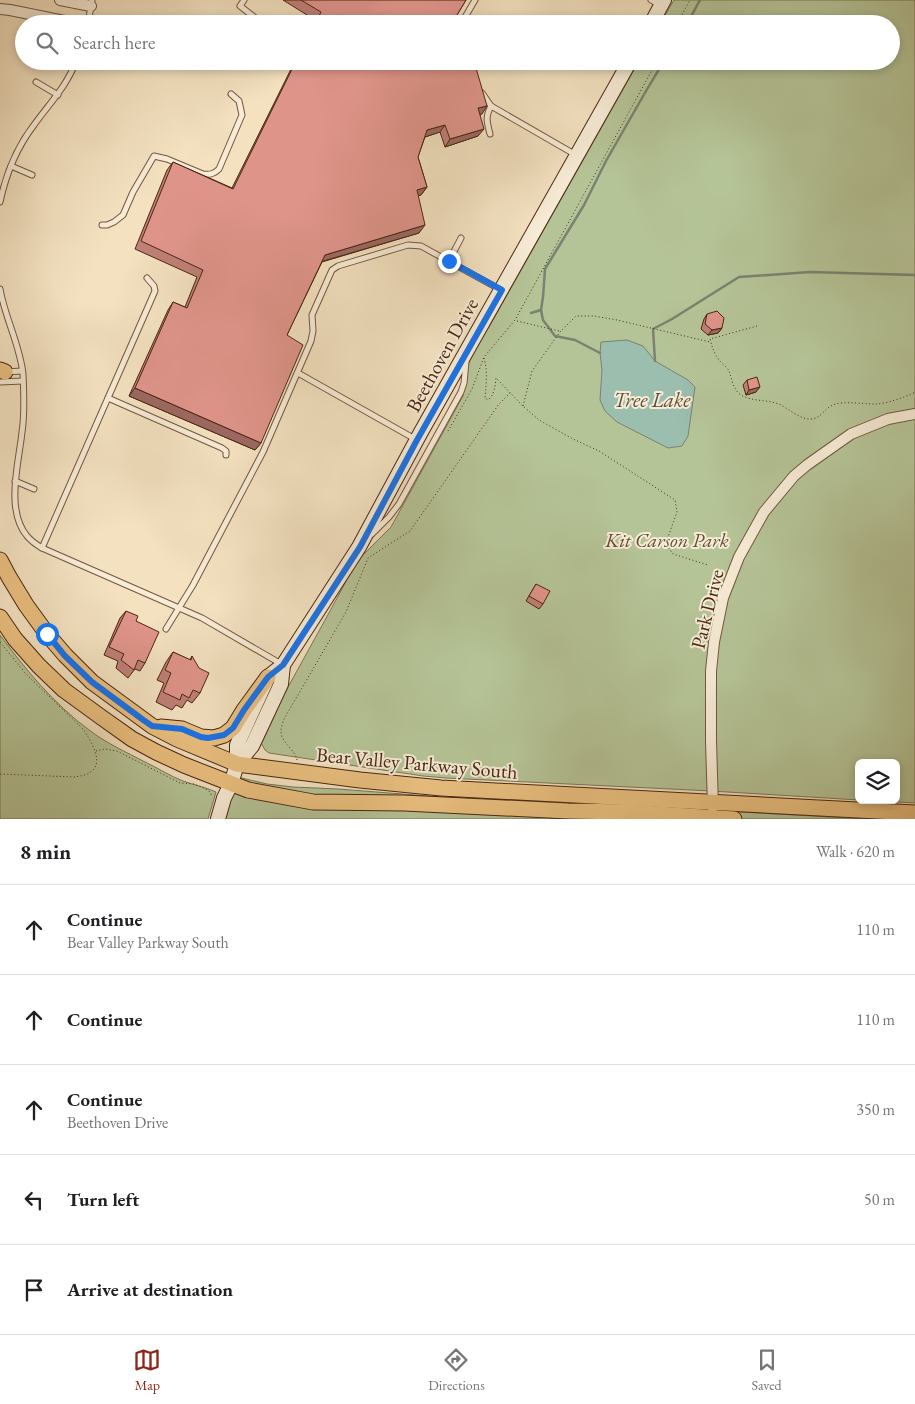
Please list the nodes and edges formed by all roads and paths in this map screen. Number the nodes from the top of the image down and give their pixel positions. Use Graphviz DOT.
graph roads {
  1 [pos="60,0"];
  2 [pos="244,0"];
  3 [pos="474,0"];
  4 [pos="690,0"];
  5 [pos="659,2"];
  6 [pos="92,3"];
  7 [pos="0,9"];
  8 [pos="35,15"];
  9 [pos="252,15"];
  10 [pos="466,15"];
  11 [pos="654,15"];
  12 [pos="682,15"];
  13 [pos="72,70"];
  14 [pos="625,70"];
  15 [pos="652,70"];
  16 [pos="36,82"];
  17 [pos="478,84"];
  18 [pos="230,94"];
  19 [pos="58,95"];
  20 [pos="491,106"];
  21 [pos="490,134"];
  22 [pos="577,155"];
  23 [pos="11,166"];
  24 [pos="32,175"];
  25 [pos="0,202"];
  26 [pos="102,225"];
  27 [pos="461,238"];
  28 [pos="449,261"];
  29 [pos="147,278"];
  30 [pos="0,289"];
  31 [pos="502,290"];
  32 [pos="515,320"];
  33 [pos="757,326"];
  34 [pos="560,332"];
  35 [pos="711,342"];
  36 [pos="467,351"];
  37 [pos="22,372"];
  38 [pos="298,373"];
  39 [pos="1,374"];
  40 [pos="23,381"];
  41 [pos="915,392"];
  42 [pos="510,393"];
  43 [pos="108,398"];
  44 [pos="523,406"];
  45 [pos="915,414"];
  46 [pos="417,440"];
  47 [pos="226,456"];
  48 [pos="15,480"];
  49 [pos="34,489"];
  50 [pos="360,547"];
  51 [pos="42,548"];
  52 [pos="0,560"];
  53 [pos="708,565"];
  54 [pos="179,609"];
  55 [pos="0,617"];
  56 [pos="166,629"];
  57 [pos="0,642"];
  58 [pos="283,665"];
  59 [pos="268,677"];
  60 [pos="152,726"];
  61 [pos="95,751"];
  62 [pos="296,760"];
  63 [pos="237,764"];
  64 [pos="0,774"];
  65 [pos="231,784"];
  66 [pos="212,795"];
  67 [pos="713,810"];
  68 [pos="915,814"];
  69 [pos="218,819"];
  70 [pos="734,819"];
  1 -- 6 [label="street"];
  2 -- 9 [label="lane"];
  3 -- 10 [label="lane"];
  4 -- 12 [label="path"];
  5 -- 11 [label="main road"];
  7 -- 8 [label="street"];
  13 -- 19 [label="lane"];
  14 -- 22 [label="main road, Beethoven Drive"];
  15 -- 32 [label="path"];
  16 -- 19 [label="lane"];
  17 -- 20 [label="lane"];
  18 -- 26 [label="lane"];
  19 -- 23 [label="lane"];
  20 -- 21 [label="lane"];
  20 -- 22 [label="lane"];
  22 -- 31 [label="main road, Beethoven Drive"];
  23 -- 24 [label="lane"];
  23 -- 25 [label="lane"];
  27 -- 28 [label="lane"];
  28 -- 31 [label="lane"];
  28 -- 38 [label="lane"];
  29 -- 43 [label="lane"];
  30 -- 37 [label="lane"];
  31 -- 36 [label="main road, Beethoven Drive"];
  32 -- 34 [label="path"];
  32 -- 42 [label="path"];
  33 -- 35 [label="path"];
  34 -- 35 [label="path"];
  34 -- 44 [label="path"];
  35 -- 41 [label="path"];
  36 -- 46 [label="main road, Beethoven Drive"];
  36 -- 50 [label="lane"];
  37 -- 39 [label="lane"];
  37 -- 40 [label="lane"];
  38 -- 46 [label="lane"];
  38 -- 54 [label="lane"];
  39 -- 40 [label="lane"];
  40 -- 48 [label="lane"];
  42 -- 44 [label="path"];
  42 -- 62 [label="path"];
  43 -- 47 [label="lane"];
  43 -- 51 [label="lane"];
  44 -- 53 [label="path"];
  45 -- 67 [label="street, Park Drive"];
  46 -- 50 [label="main road, Beethoven Drive"];
  48 -- 49 [label="lane"];
  48 -- 51 [label="lane"];
  50 -- 58 [label="main road, Beethoven Drive"];
  51 -- 54 [label="lane"];
  52 -- 60 [label="main road, Bear Valley Parkway South"];
  54 -- 56 [label="lane"];
  54 -- 58 [label="lane"];
  55 -- 65 [label="main road, Bear Valley Parkway South"];
  57 -- 61 [label="path"];
  58 -- 59 [label="main road, Beethoven Drive"];
  58 -- 63 [label="main road, Beethoven Drive"];
  59 -- 60 [label="main road"];
  59 -- 63 [label="main road, Beethoven Drive"];
  60 -- 63 [label="main road, Bear Valley Parkway South"];
  61 -- 64 [label="path"];
  61 -- 66 [label="path"];
  63 -- 65 [label="main road, Beethoven Drive"];
  63 -- 67 [label="main road, Bear Valley Parkway South"];
  65 -- 67 [label="main road, Bear Valley Parkway South"];
  65 -- 69 [label="main road, Beethoven Drive"];
  67 -- 68 [label="main road, Bear Valley Parkway South"];
  67 -- 70 [label="main road, Bear Valley Parkway South"];
}
